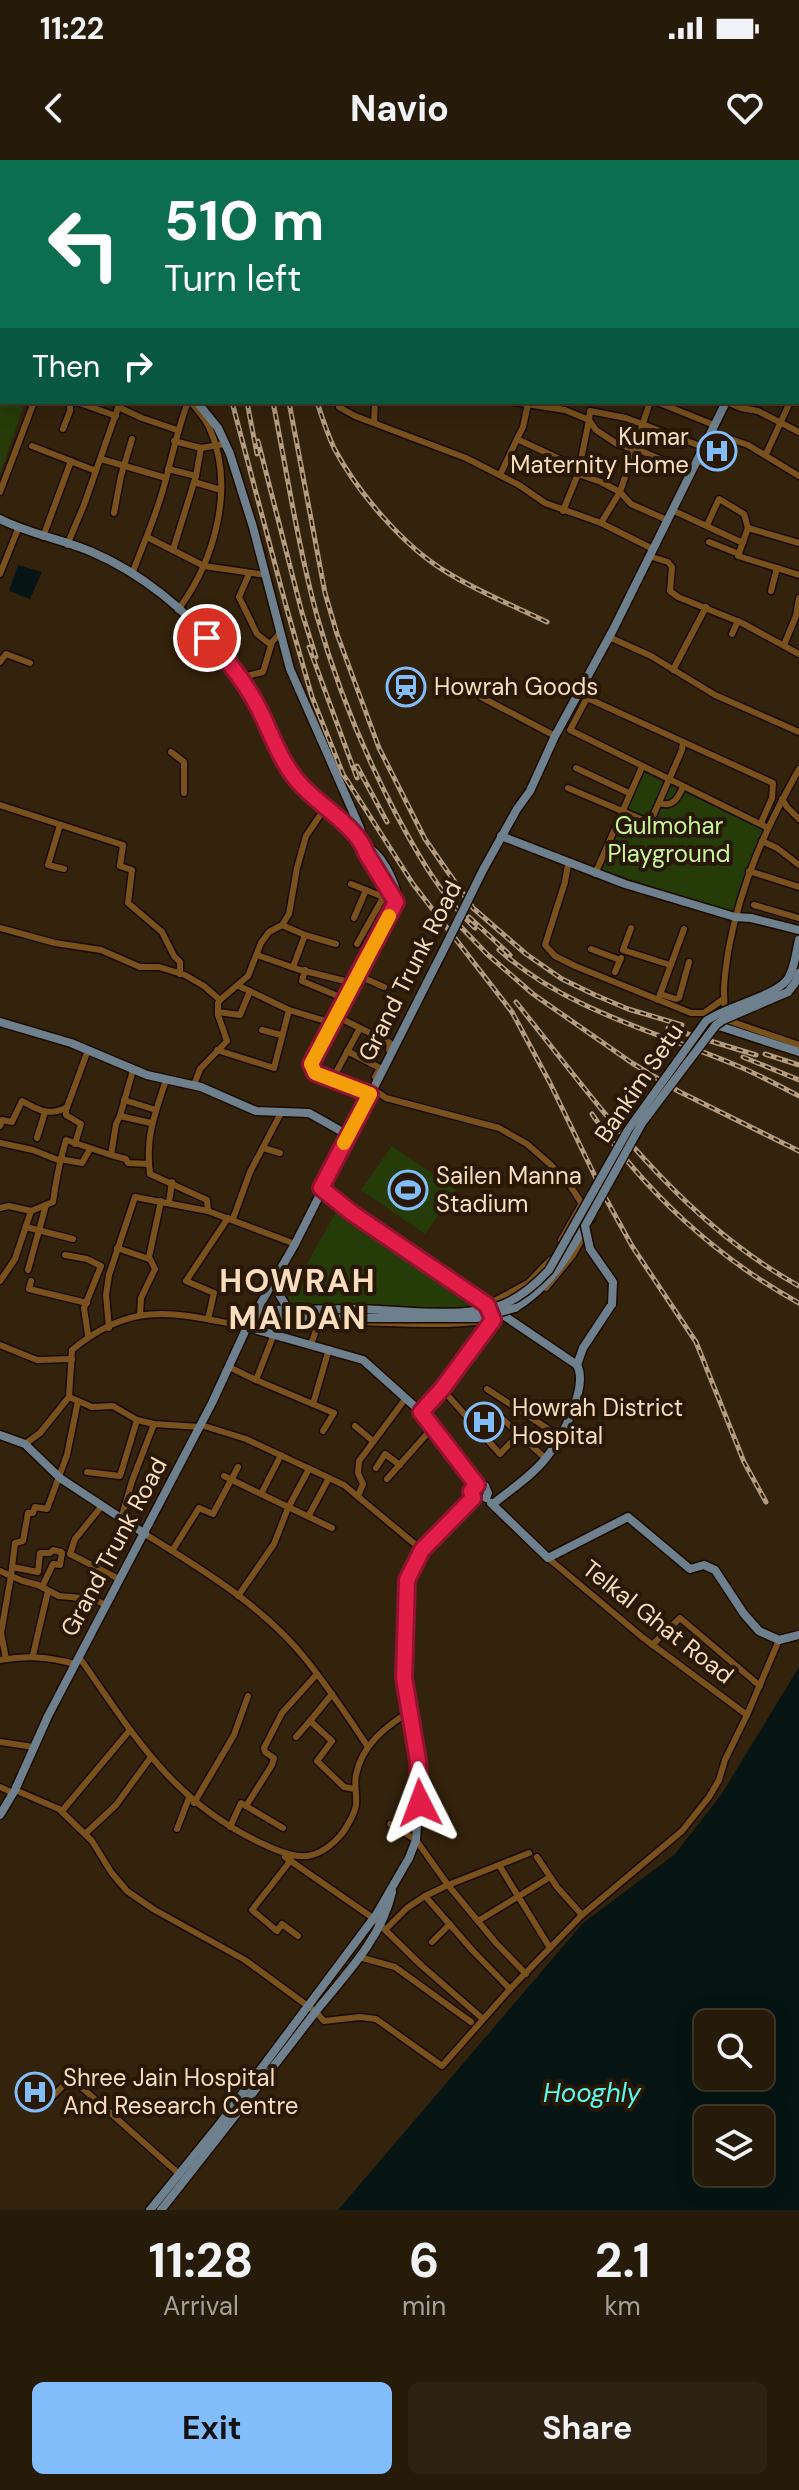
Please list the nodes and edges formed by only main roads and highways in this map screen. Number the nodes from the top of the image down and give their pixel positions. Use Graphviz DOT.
graph roads {
  1 [pos="199,404"];
  2 [pos="726,404"];
  3 [pos="0,519"];
  4 [pos="501,836"];
  5 [pos="364,845"];
  6 [pos="799,930"];
  7 [pos="799,940"];
  8 [pos="799,973"];
  9 [pos="0,1022"];
  10 [pos="716,1025"];
  11 [pos="799,1052"];
  12 [pos="372,1091"];
  13 [pos="348,1135"];
  14 [pos="321,1188"];
  15 [pos="585,1226"];
  16 [pos="276,1277"];
  17 [pos="288,1309"];
  18 [pos="255,1312"];
  19 [pos="318,1314"];
  20 [pos="362,1314"];
  21 [pos="247,1327"];
  22 [pos="583,1348"];
  23 [pos="558,1352"];
  24 [pos="577,1365"];
  25 [pos="0,1435"];
  26 [pos="477,1485"];
  27 [pos="473,1498"];
  28 [pos="489,1501"];
  29 [pos="145,1534"];
  30 [pos="799,1635"];
  31 [pos="0,1815"];
  32 [pos="394,1887"];
  33 [pos="150,2210"];
  34 [pos="161,2210"];
  1 -- 5 [label="main road"];
  2 -- 4 [label="main road, Grand Trunk Road"];
  3 -- 5 [label="main road"];
  4 -- 6 [label="main road"];
  4 -- 12 [label="main road, Grand Trunk Road, bridge"];
  5 -- 12 [label="main road"];
  7 -- 20 [label="main road, Bankim Setu, bridge"];
  8 -- 10 [label="main road, Bankim Setu, bridge"];
  9 -- 13 [label="main road"];
  10 -- 11 [label="main road"];
  10 -- 15 [label="main road, Bankim Setu, bridge"];
  12 -- 13 [label="main road, Grand Trunk Road"];
  13 -- 14 [label="main road, Grand Trunk Road"];
  14 -- 16 [label="main road, Grand Trunk Road"];
  14 -- 23 [label="main road"];
  15 -- 20 [label="main road, Bankim Setu, bridge"];
  15 -- 22 [label="main road, bridge"];
  16 -- 17 [label="main road"];
  16 -- 18 [label="main road, Grand Trunk Road"];
  17 -- 18 [label="main road, Bankim Setu"];
  17 -- 19 [label="main road, Bankim Setu"];
  18 -- 19 [label="main road, Bankim Setu"];
  18 -- 21 [label="main road, Grand Trunk Road"];
  19 -- 20 [label="main road, Bankim Setu"];
  19 -- 20 [label="main road, Bankim Setu"];
  21 -- 26 [label="main road"];
  21 -- 29 [label="main road, Grand Trunk Road"];
  22 -- 23 [label="main road"];
  22 -- 24 [label="main road"];
  23 -- 24 [label="main road"];
  24 -- 28 [label="main road"];
  25 -- 29 [label="main road"];
  26 -- 27 [label="main road"];
  26 -- 28 [label="main road"];
  27 -- 28 [label="main road"];
  27 -- 32 [label="main road"];
  28 -- 30 [label="main road"];
  29 -- 31 [label="main road, Grand Trunk Road"];
  32 -- 33 [label="main road"];
  32 -- 34 [label="main road"];
}
